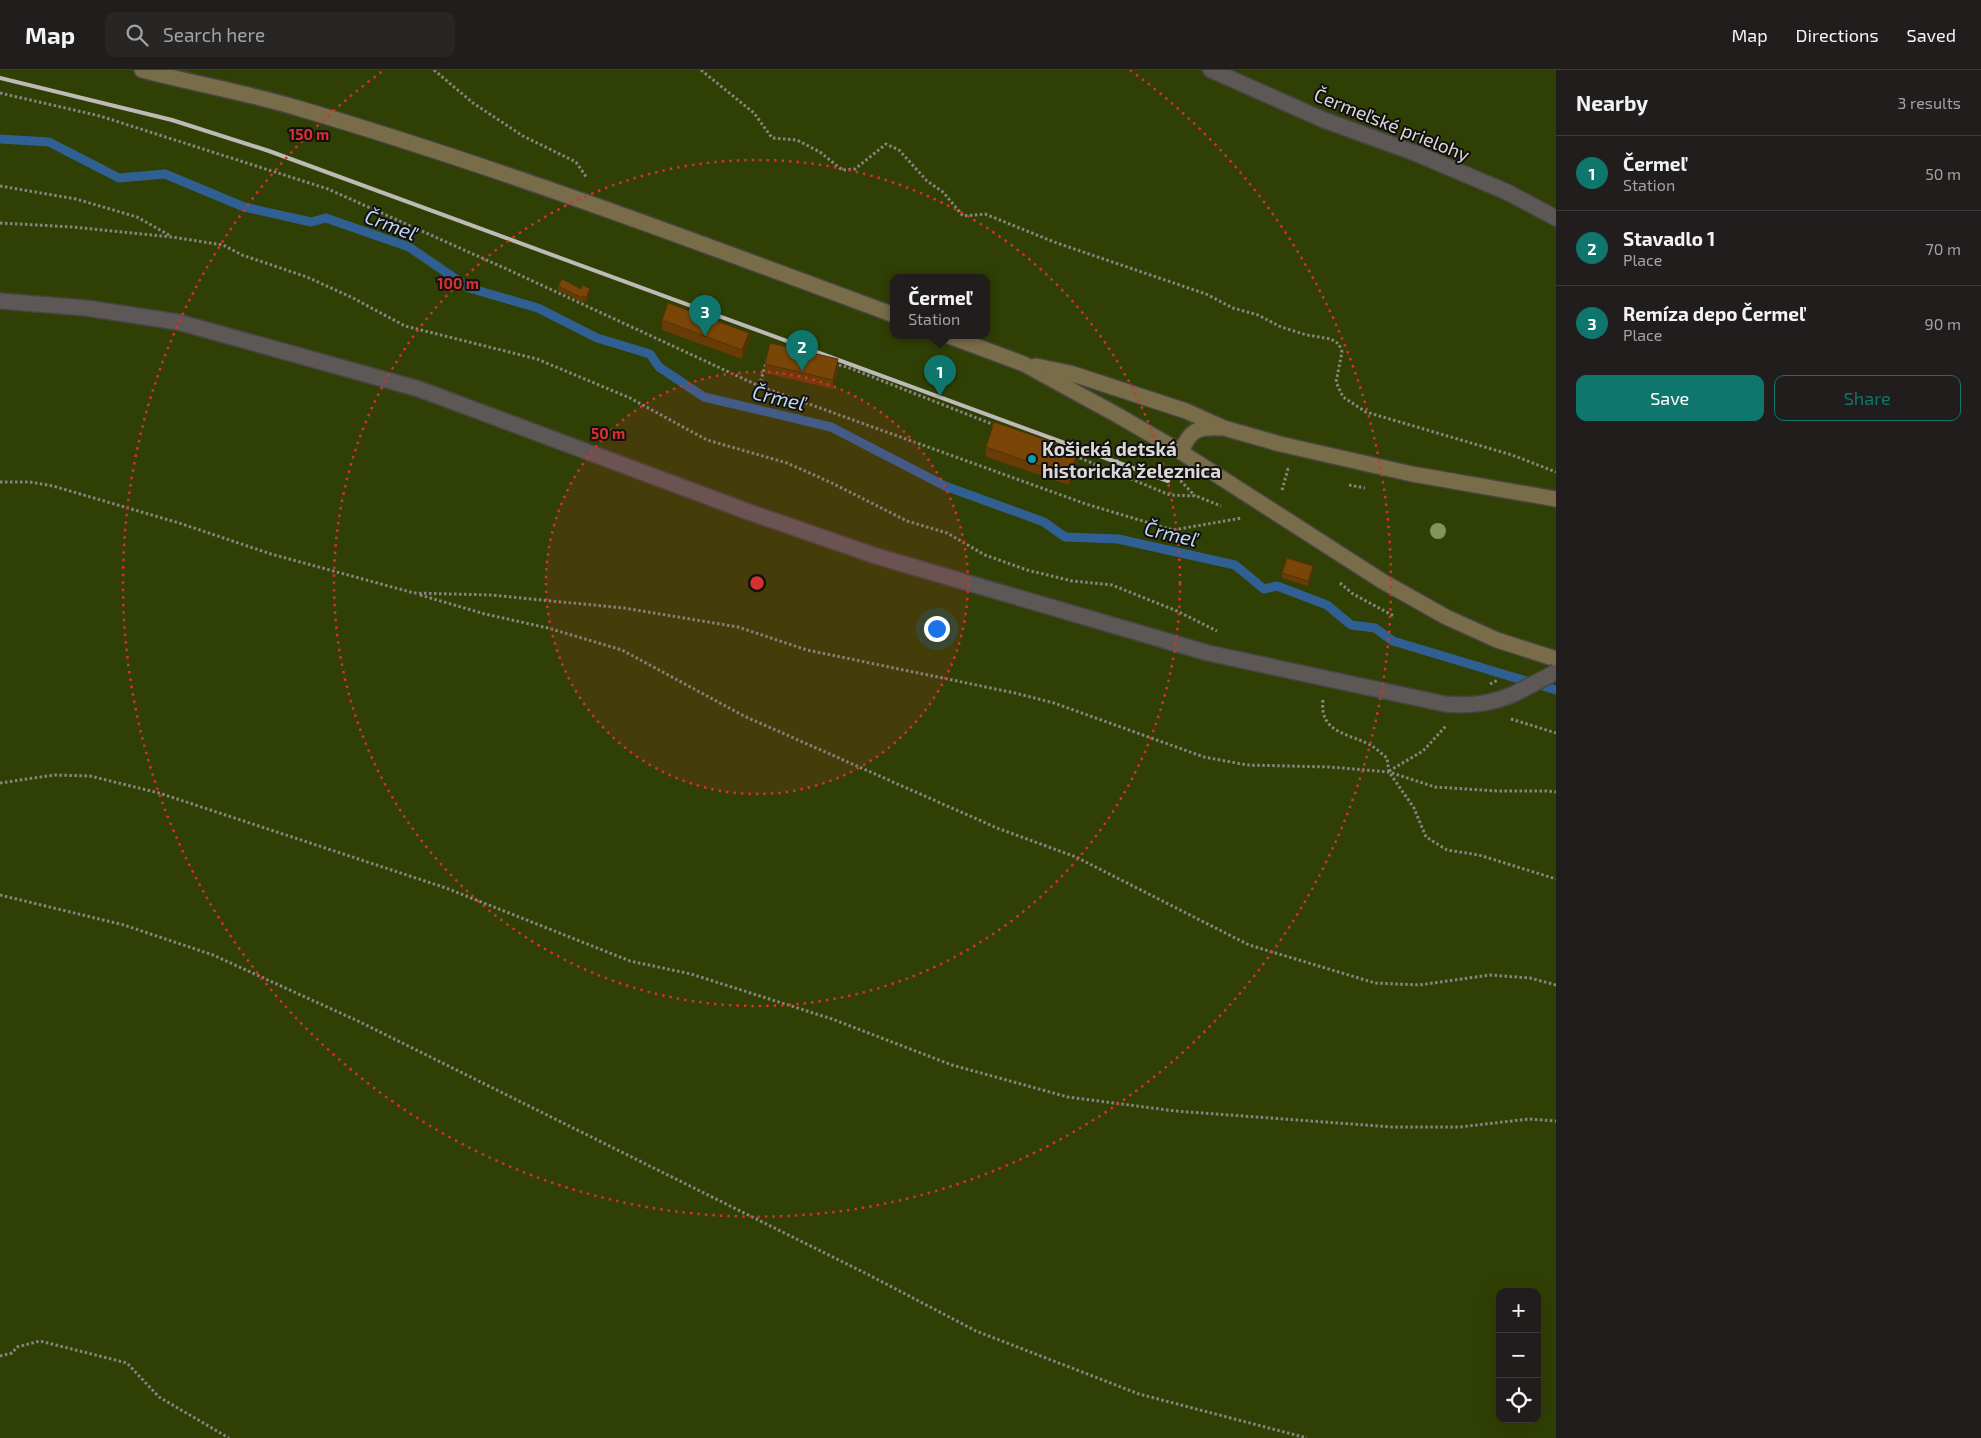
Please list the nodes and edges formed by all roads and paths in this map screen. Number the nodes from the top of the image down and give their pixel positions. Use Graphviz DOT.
graph roads {
  1 [pos="142,70"];
  2 [pos="434,70"];
  3 [pos="701,70"];
  4 [pos="1211,70"];
  5 [pos="0,93"];
  6 [pos="587,179"];
  7 [pos="0,186"];
  8 [pos="1556,218"];
  9 [pos="0,223"];
  10 [pos="172,237"];
  11 [pos="0,301"];
  12 [pos="890,314"];
  13 [pos="957,339"];
  14 [pos="767,359"];
  15 [pos="827,363"];
  16 [pos="1024,364"];
  17 [pos="759,386"];
  18 [pos="1002,428"];
  19 [pos="1224,428"];
  20 [pos="1121,451"];
  21 [pos="1181,452"];
  22 [pos="1067,453"];
  23 [pos="1112,471"];
  24 [pos="1556,472"];
  25 [pos="1287,475"];
  26 [pos="0,482"];
  27 [pos="1282,493"];
  28 [pos="1556,499"];
  29 [pos="1222,507"];
  30 [pos="1240,514"];
  31 [pos="414,593"];
  32 [pos="1220,632"];
  33 [pos="1556,659"];
  34 [pos="1556,672"];
  35 [pos="1327,679"];
  36 [pos="1490,684"];
  37 [pos="1465,705"];
  38 [pos="1389,772"];
  39 [pos="0,783"];
  40 [pos="1556,792"];
  41 [pos="1556,879"];
  42 [pos="0,895"];
  43 [pos="1556,985"];
  44 [pos="1556,1121"];
  45 [pos="0,1356"];
  46 [pos="228,1438"];
  47 [pos="1306,1438"];
  1 -- 12 [label="main road"];
  2 -- 6 [label="path"];
  3 -- 24 [label="path"];
  4 -- 8 [label="street, Čermeľské prielohy"];
  5 -- 17 [label="path"];
  7 -- 10 [label="path"];
  9 -- 10 [label="path"];
  10 -- 32 [label="path"];
  11 -- 35 [label="street"];
  13 -- 16 [label="main road"];
  14 -- 17 [label="path"];
  15 -- 18 [label="path"];
  16 -- 19 [label="main road"];
  16 -- 21 [label="main road"];
  17 -- 30 [label="path"];
  19 -- 21 [label="main road"];
  19 -- 28 [label="main road"];
  20 -- 23 [label="path"];
  21 -- 33 [label="main road"];
  22 -- 23 [label="path"];
  23 -- 29 [label="path"];
  25 -- 27 [label="path"];
  26 -- 31 [label="path"];
  31 -- 38 [label="path"];
  31 -- 43 [label="path"];
  34 -- 37 [label="street, bridge"];
  35 -- 37 [label="street"];
  35 -- 38 [label="path"];
  36 -- 37 [label="path"];
  37 -- 38 [label="path"];
  38 -- 40 [label="path"];
  38 -- 41 [label="path"];
  39 -- 44 [label="path"];
  42 -- 47 [label="path"];
  45 -- 46 [label="path"];
}
